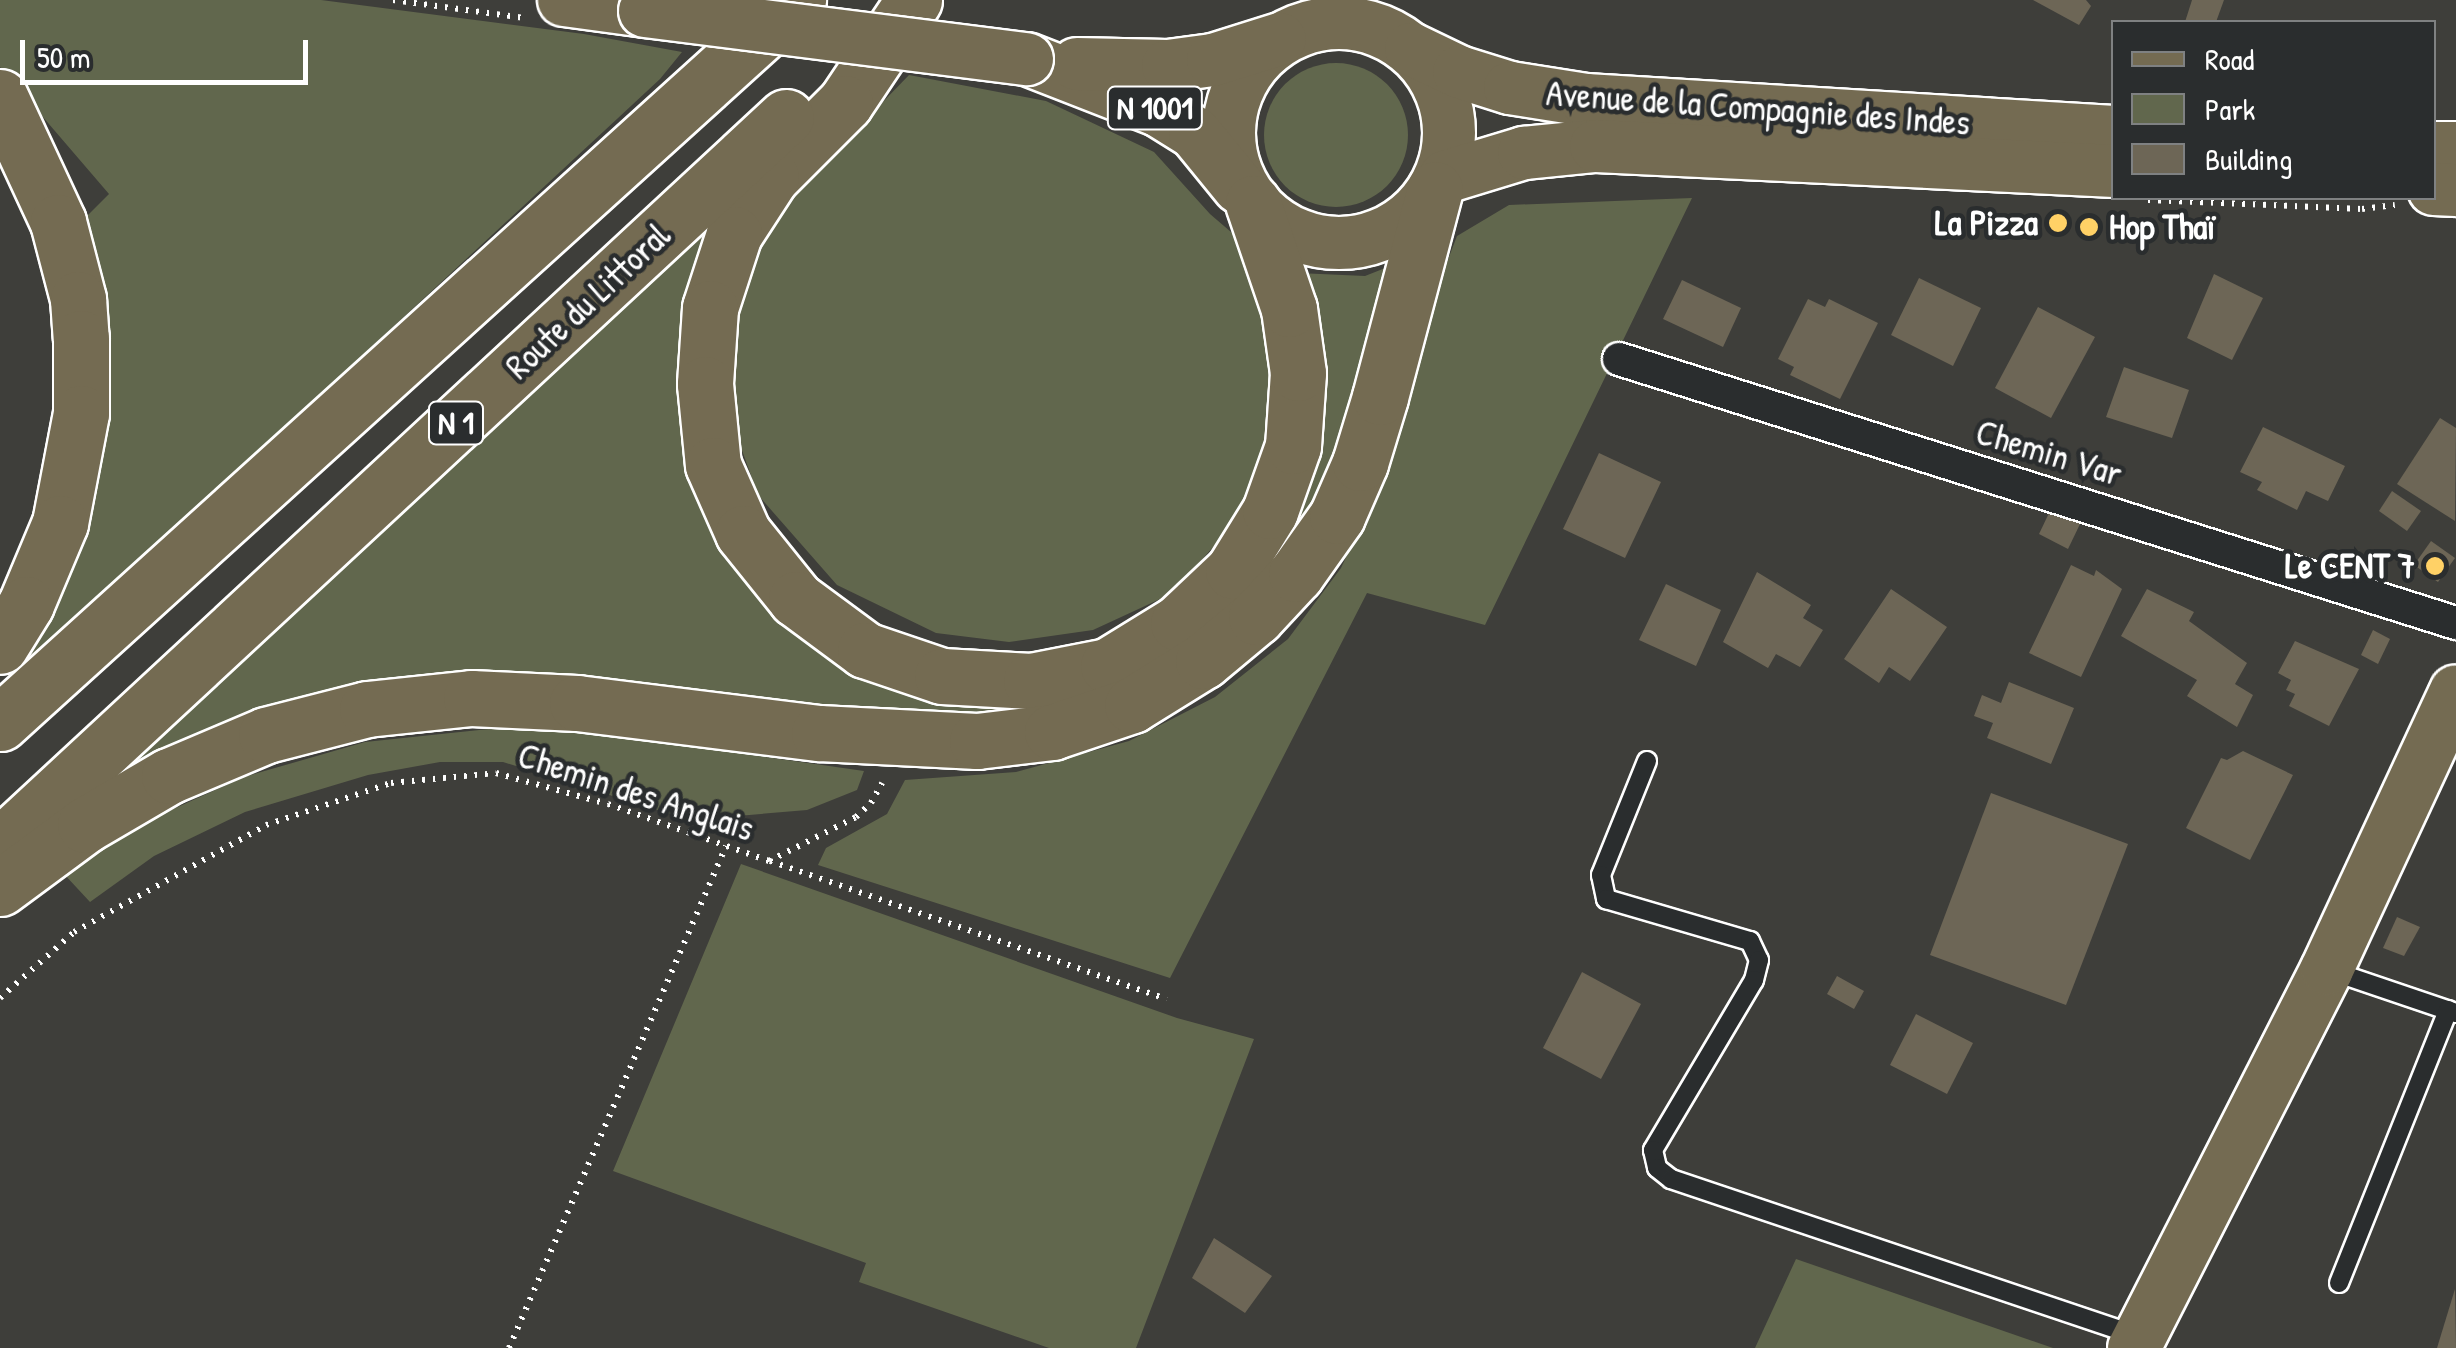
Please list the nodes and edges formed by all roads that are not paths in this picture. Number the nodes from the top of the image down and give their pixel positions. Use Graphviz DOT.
graph roads {
  1 [pos="798,0"];
  2 [pos="913,0"];
  3 [pos="546,9"];
  4 [pos="1343,11"];
  5 [pos="1291,35"];
  6 [pos="1411,49"];
  7 [pos="1027,59"];
  8 [pos="0,97"];
  9 [pos="2111,132"];
  10 [pos="1440,183"];
  11 [pos="2111,185"];
  12 [pos="1253,202"];
  13 [pos="1619,360"];
  14 [pos="2456,624"];
  15 [pos="0,646"];
  16 [pos="2456,691"];
  17 [pos="0,723"];
  18 [pos="1648,761"];
  19 [pos="0,846"];
  20 [pos="0,888"];
  21 [pos="2327,969"];
  22 [pos="2452,1012"];
  23 [pos="2339,1283"];
  24 [pos="2134,1337"];
  1 -- 17 [label="highway, N 1"];
  2 -- 12 [label="highway"];
  2 -- 19 [label="highway, Route du Littoral / N 1"];
  3 -- 7 [label="main road, N 1001, bridge"];
  4 -- 5 [label="main road, N 1001"];
  4 -- 6 [label="main road, N 1001"];
  5 -- 7 [label="main road, N 1001"];
  5 -- 12 [label="main road, N 1001"];
  6 -- 9 [label="main road, Avenue de la Compagnie des Indes / N 1001"];
  6 -- 10 [label="main road, N 1001"];
  7 -- 12 [label="main road, N 1001"];
  8 -- 15 [label="highway"];
  10 -- 11 [label="main road, Avenue de la Compagnie des Indes"];
  10 -- 12 [label="main road, N 1001"];
  10 -- 20 [label="highway"];
  13 -- 14 [label="street, Chemin Var"];
  16 -- 21 [label="main road"];
  18 -- 24 [label="lane"];
  21 -- 22 [label="lane"];
  21 -- 24 [label="main road"];
  22 -- 23 [label="lane"];
}
